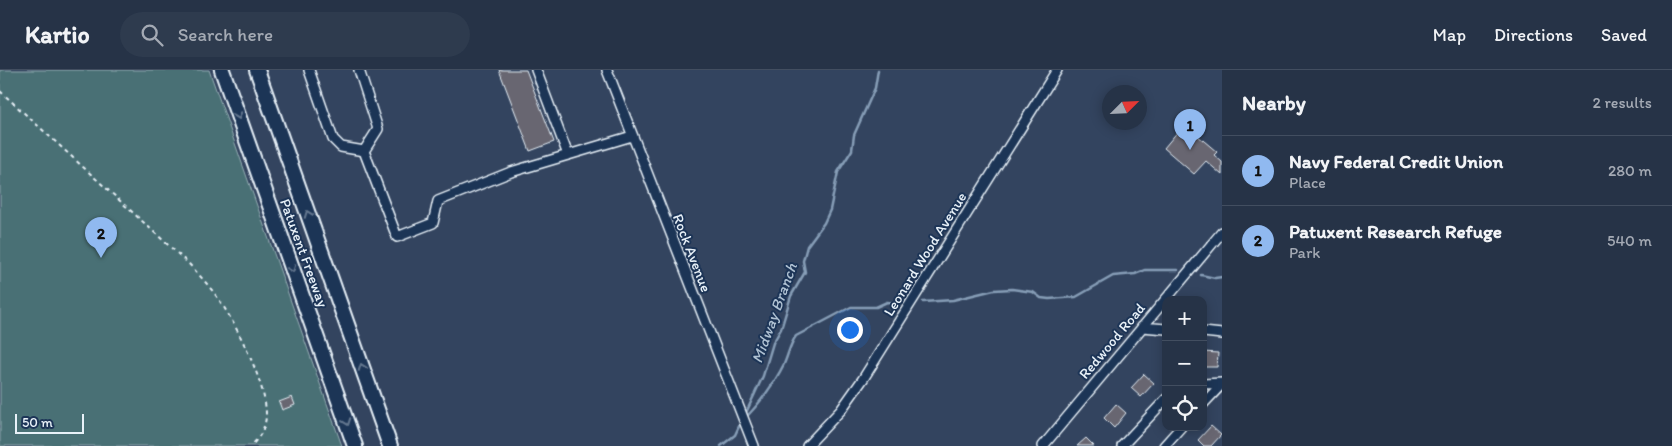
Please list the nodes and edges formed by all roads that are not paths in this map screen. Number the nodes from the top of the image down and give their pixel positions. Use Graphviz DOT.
graph roads {
  1 [pos="222,70"];
  2 [pos="257,70"];
  3 [pos="309,70"];
  4 [pos="359,70"];
  5 [pos="536,70"];
  6 [pos="606,70"];
  7 [pos="1057,70"];
  8 [pos="632,136"];
  9 [pos="364,151"];
  10 [pos="568,155"];
  11 [pos="1222,232"];
  12 [pos="1142,327"];
  13 [pos="1162,329"];
  14 [pos="1207,332"];
  15 [pos="1222,334"];
  16 [pos="1222,383"];
  17 [pos="1207,384"];
  18 [pos="1207,400"];
  19 [pos="1162,403"];
  20 [pos="1177,431"];
  21 [pos="355,446"];
  22 [pos="390,446"];
  23 [pos="754,446"];
  24 [pos="807,446"];
  25 [pos="1043,446"];
  26 [pos="1122,446"];
  27 [pos="1164,446"];
  1 -- 21 [label="highway, Patuxent Freeway, one-way"];
  22 -- 2 [label="highway, Patuxent Freeway, one-way"];
  3 -- 9 [label="street"];
  4 -- 9 [label="street"];
  5 -- 10 [label="street"];
  6 -- 8 [label="street, Rock Avenue"];
  7 -- 24 [label="street, Leonard Wood Avenue"];
  8 -- 10 [label="street"];
  8 -- 23 [label="street, Rock Avenue"];
  9 -- 10 [label="street"];
  11 -- 12 [label="street, Redwood Road"];
  12 -- 13 [label="street"];
  12 -- 25 [label="street, Redwood Road"];
  14 -- 15 [label="street"];
  16 -- 17 [label="street"];
  16 -- 18 [label="street"];
  19 -- 26 [label="street"];
  20 -- 27 [label="street"];
}
